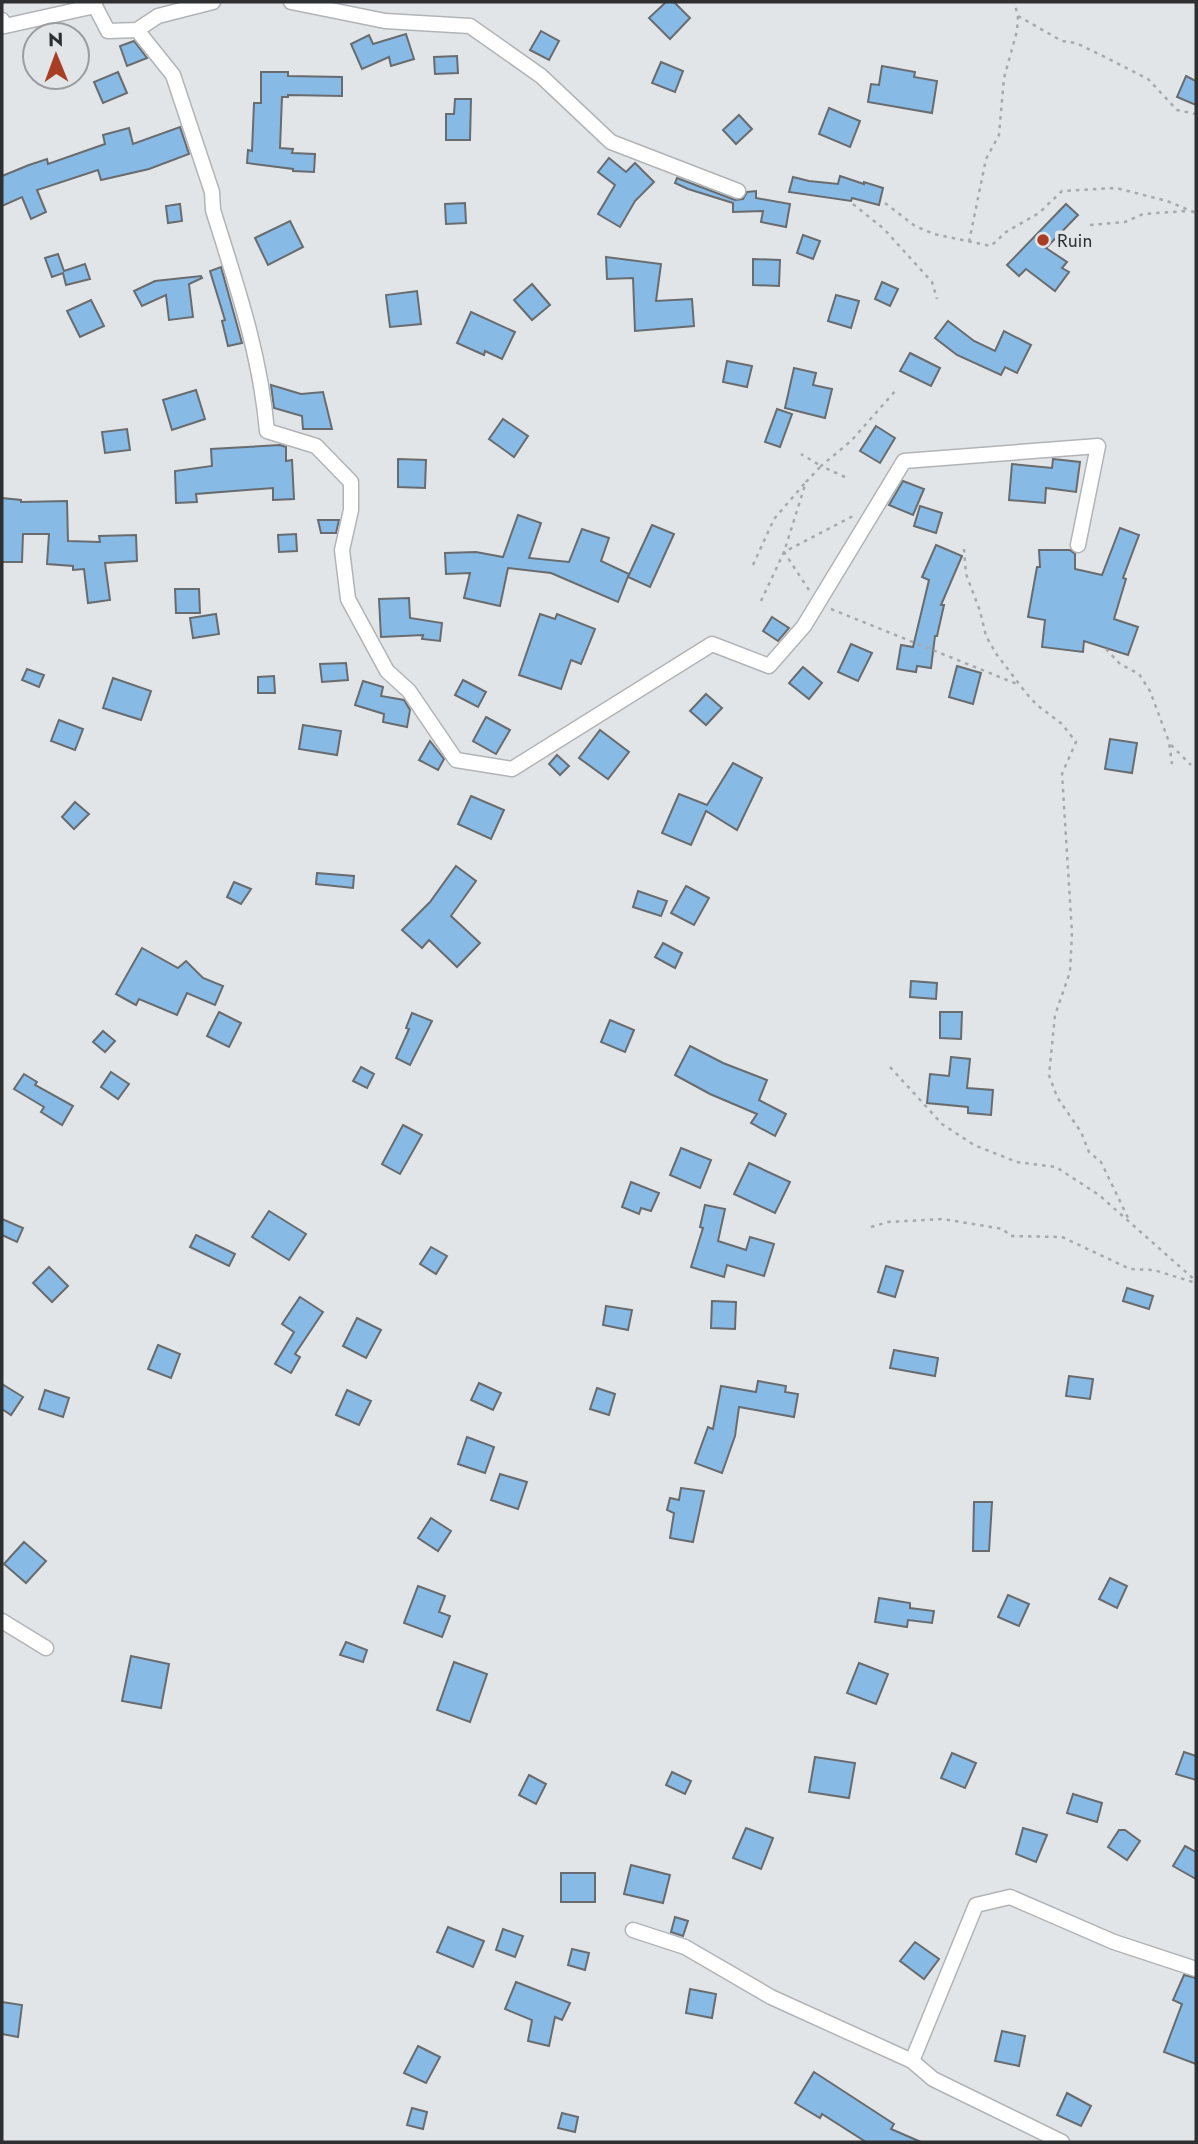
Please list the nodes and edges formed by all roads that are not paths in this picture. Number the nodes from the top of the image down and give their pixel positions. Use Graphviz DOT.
graph roads {
  1 [pos="213,2"];
  2 [pos="291,2"];
  3 [pos="95,4"];
  4 [pos="2,20"];
  5 [pos="136,30"];
  6 [pos="738,191"];
  7 [pos="1078,545"];
  8 [pos="2,1621"];
  9 [pos="46,1648"];
  10 [pos="633,1930"];
  11 [pos="1196,1969"];
  12 [pos="912,2061"];
  13 [pos="1062,2142"];
  1 -- 5 [label="street"];
  2 -- 6 [label="street"];
  3 -- 4 [label="street"];
  3 -- 5 [label="street"];
  5 -- 7 [label="street"];
  8 -- 9 [label="street"];
  10 -- 12 [label="street"];
  11 -- 12 [label="street"];
  12 -- 13 [label="street"];
}
